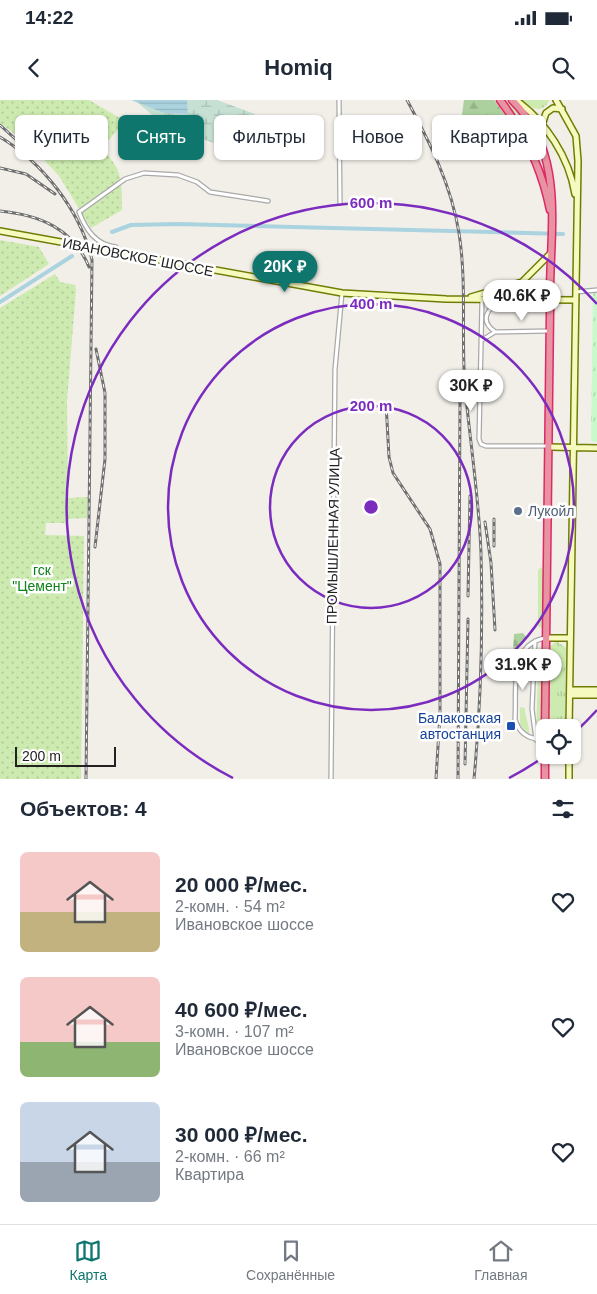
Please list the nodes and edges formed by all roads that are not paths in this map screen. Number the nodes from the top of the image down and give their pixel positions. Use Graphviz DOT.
graph roads {
  1 [pos="339,100"];
  2 [pos="500,100"];
  3 [pos="514,100"];
  4 [pos="556,100"];
  5 [pos="562,109"];
  6 [pos="530,115"];
  7 [pos="545,115"];
  8 [pos="546,132"];
  9 [pos="548,161"];
  10 [pos="578,161"];
  11 [pos="566,163"];
  12 [pos="536,164"];
  13 [pos="268,201"];
  14 [pos="340,203"];
  15 [pos="577,207"];
  16 [pos="551,218"];
  17 [pos="0,232"];
  18 [pos="119,253"];
  19 [pos="551,253"];
  20 [pos="597,290"];
  21 [pos="576,292"];
  22 [pos="342,293"];
  23 [pos="465,299"];
  24 [pos="482,299"];
  25 [pos="502,299"];
  26 [pos="576,300"];
  27 [pos="495,332"];
  28 [pos="550,332"];
  29 [pos="482,340"];
  30 [pos="550,447"];
  31 [pos="572,447"];
  32 [pos="597,448"];
  33 [pos="546,638"];
  34 [pos="570,638"];
  35 [pos="536,640"];
  36 [pos="597,690"];
  37 [pos="570,692"];
  38 [pos="597,695"];
  39 [pos="545,719"];
  40 [pos="569,719"];
  41 [pos="536,740"];
  42 [pos="545,764"];
  43 [pos="569,764"];
  44 [pos="331,779"];
  45 [pos="545,779"];
  46 [pos="568,779"];
  1 -- 14 [label="street"];
  2 -- 12 [label="highway"];
  3 -- 6 [label="main road"];
  3 -- 9 [label="highway"];
  4 -- 5 [label="main road"];
  5 -- 7 [label="main road"];
  5 -- 10 [label="main road"];
  8 -- 11 [label="main road"];
  9 -- 12 [label="highway"];
  9 -- 16 [label="highway"];
  10 -- 11 [label="main road"];
  10 -- 15 [label="main road"];
  11 -- 15 [label="main road"];
  12 -- 16 [label="highway"];
  13 -- 18 [label="street"];
  15 -- 21 [label="main road"];
  16 -- 19 [label="highway"];
  17 -- 18 [label="main road, ИВАНОВСКОЕ ШОССЕ"];
  18 -- 22 [label="main road, ИВАНОВСКОЕ ШОССЕ"];
  19 -- 23 [label="main road"];
  19 -- 28 [label="highway, bridge"];
  20 -- 21 [label="street"];
  21 -- 26 [label="main road"];
  22 -- 23 [label="main road, ИВАНОВСКОЕ ШОССЕ"];
  22 -- 44 [label="street, ПРОМЫШЛЕННАЯ УЛИЦА"];
  23 -- 24 [label="main road, ИВАНОВСКОЕ ШОССЕ"];
  24 -- 25 [label="main road, ИВАНОВСКОЕ ШОССЕ"];
  24 -- 29 [label="street"];
  25 -- 26 [label="main road, ИВАНОВСКОЕ ШОССЕ"];
  25 -- 27 [label="street"];
  26 -- 31 [label="main road"];
  27 -- 28 [label="street"];
  27 -- 29 [label="street"];
  28 -- 30 [label="highway"];
  29 -- 30 [label="street"];
  30 -- 31 [label="main road"];
  30 -- 33 [label="highway"];
  31 -- 32 [label="main road"];
  31 -- 34 [label="main road"];
  33 -- 34 [label="main road"];
  33 -- 35 [label="street"];
  33 -- 39 [label="highway"];
  34 -- 37 [label="main road"];
  35 -- 41 [label="street"];
  35 -- 41 [label="street"];
  36 -- 37 [label="main road"];
  37 -- 38 [label="main road"];
  37 -- 40 [label="main road"];
  42 -- 45 [label="highway"];
  43 -- 46 [label="main road"];
}
